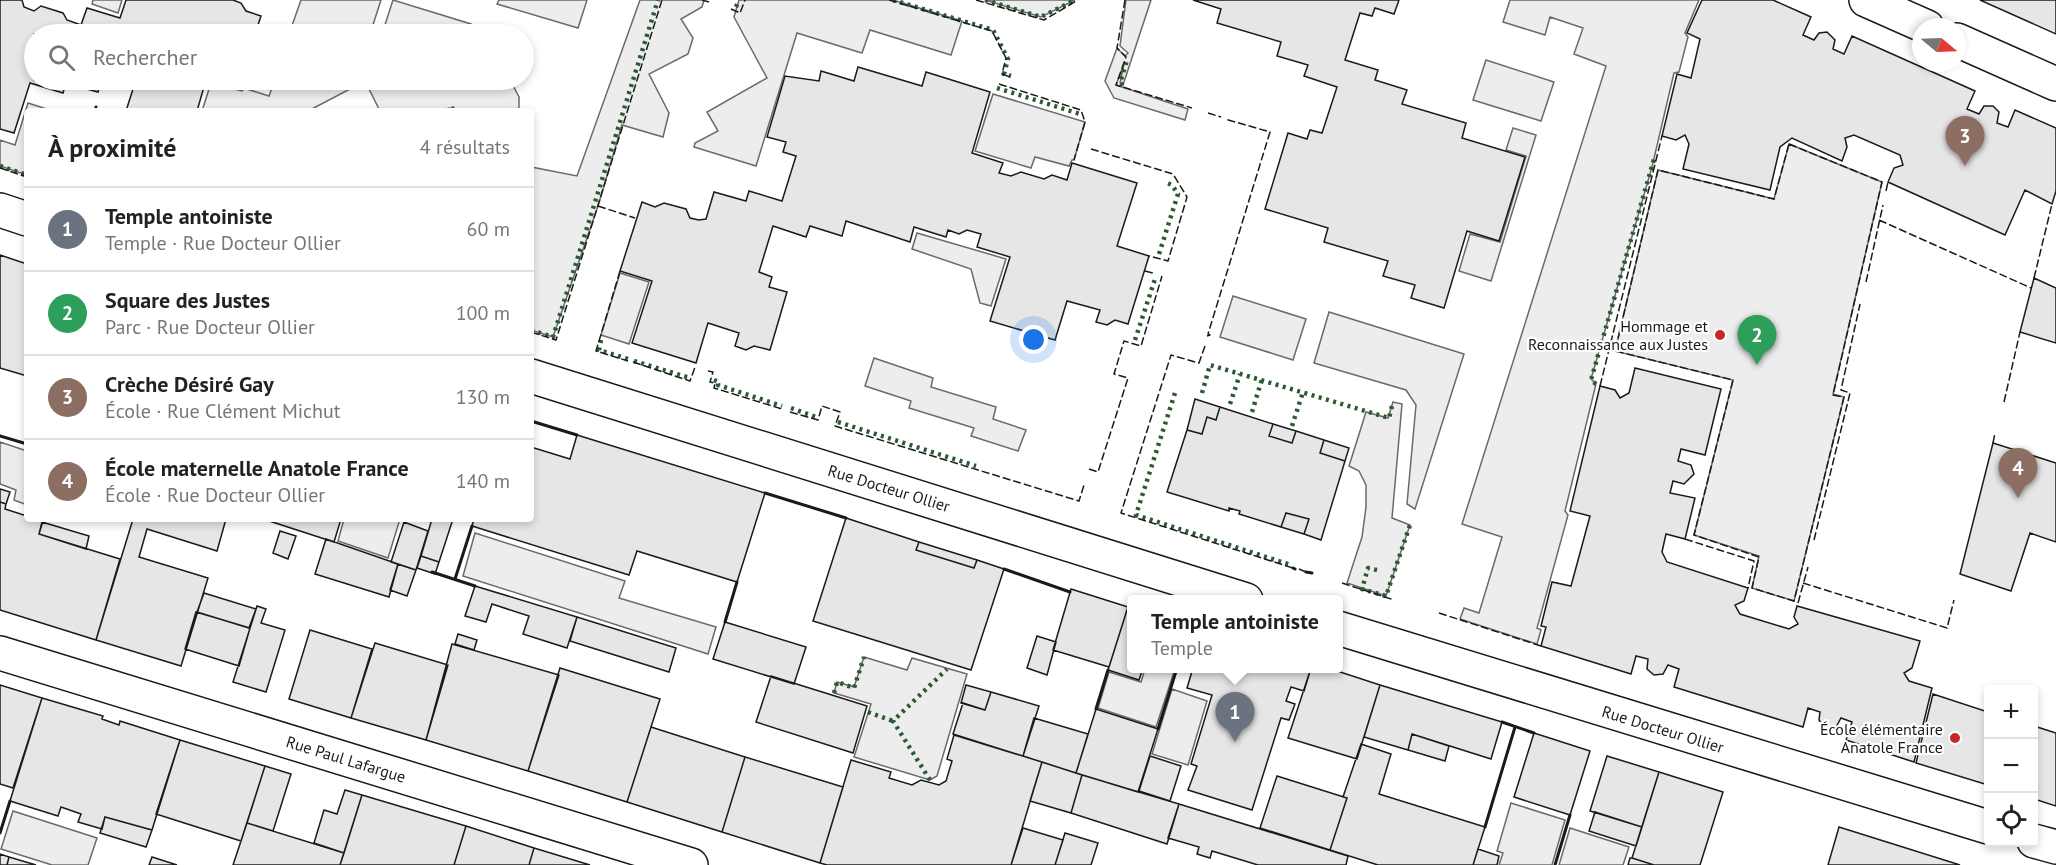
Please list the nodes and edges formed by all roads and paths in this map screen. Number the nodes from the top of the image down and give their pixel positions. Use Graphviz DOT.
graph roads {
  1 [pos="1866,0"];
  2 [pos="1912,20"];
  3 [pos="1966,44"];
  4 [pos="2056,84"];
  5 [pos="0,210"];
  6 [pos="24,218"];
  7 [pos="534,377"];
  8 [pos="1230,595"];
  9 [pos="1343,630"];
  10 [pos="0,653"];
  11 [pos="1984,825"];
  12 [pos="2038,842"];
  13 [pos="2056,848"];
  14 [pos="691,865"];
  1 -- 2 [label="street"];
  3 -- 4 [label="street"];
  5 -- 6 [label="street"];
  7 -- 8 [label="street, Rue Docteur Ollier"];
  9 -- 11 [label="street, Rue Docteur Ollier"];
  10 -- 14 [label="street, Rue Paul Lafargue"];
  12 -- 13 [label="street"];
}
